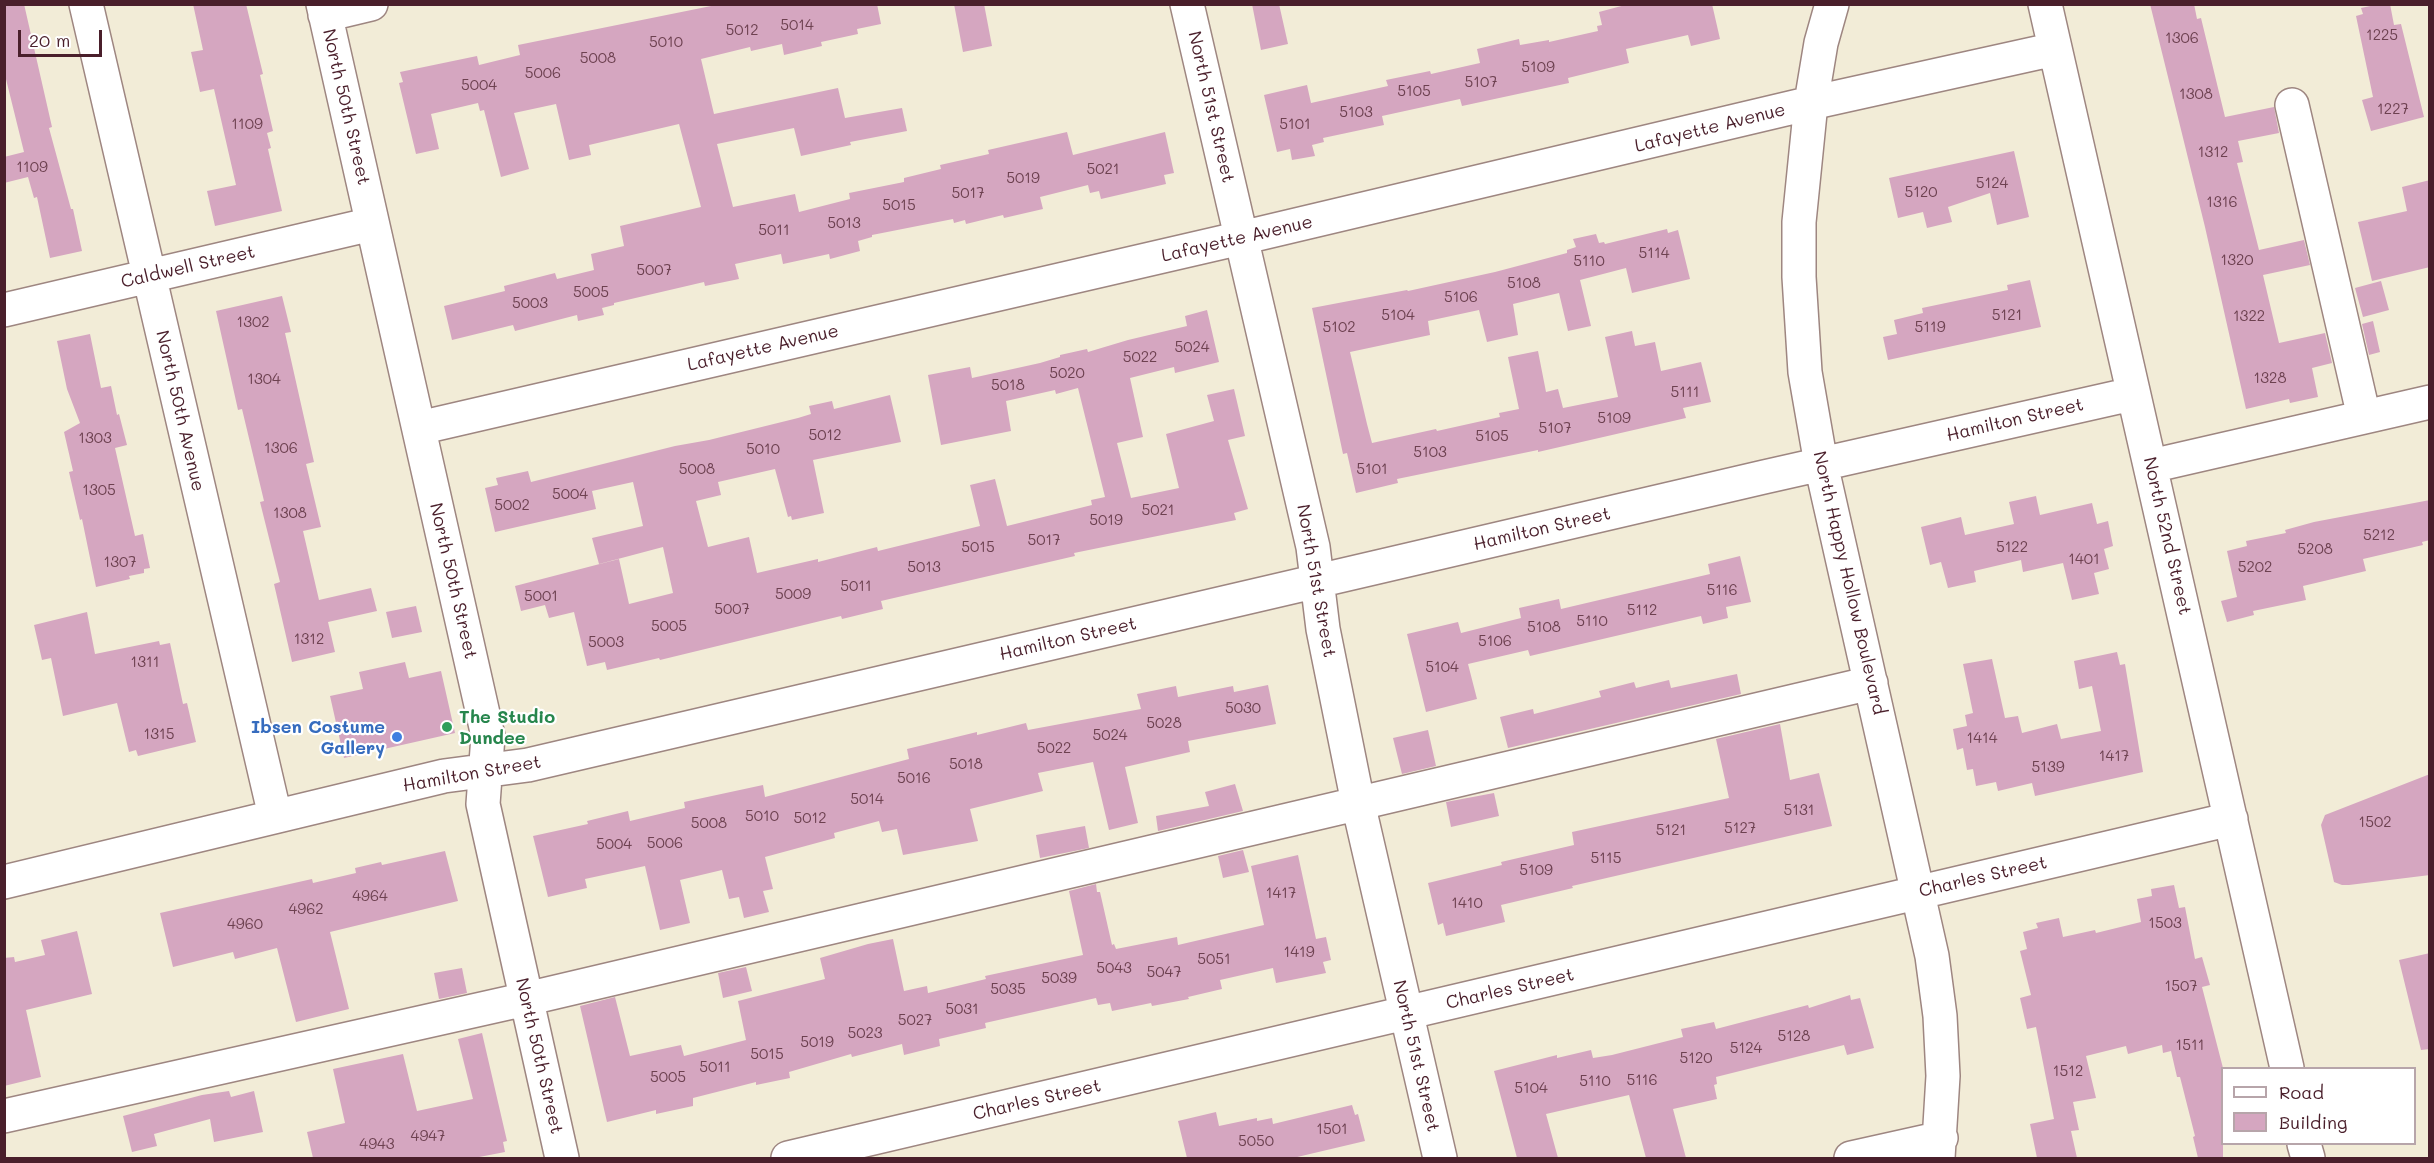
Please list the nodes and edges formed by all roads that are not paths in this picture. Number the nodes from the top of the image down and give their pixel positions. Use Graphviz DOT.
graph roads {
  1 [pos="86,4"];
  2 [pos="371,4"];
  3 [pos="1187,4"];
  4 [pos="1832,4"];
  5 [pos="2045,4"];
  6 [pos="324,10"];
  7 [pos="2055,49"];
  8 [pos="1811,103"];
  9 [pos="2292,105"];
  10 [pos="372,224"];
  11 [pos="1241,238"];
  12 [pos="148,276"];
  13 [pos="4,310"];
  14 [pos="2132,394"];
  15 [pos="2430,402"];
  16 [pos="2364,417"];
  17 [pos="418,428"];
  18 [pos="1821,464"];
  19 [pos="2151,466"];
  20 [pos="1317,582"];
  21 [pos="1871,683"];
  22 [pos="485,770"];
  23 [pos="1358,802"];
  24 [pos="275,816"];
  25 [pos="2231,819"];
  26 [pos="4,882"];
  27 [pos="1919,892"];
  28 [pos="525,999"];
  29 [pos="1406,1013"];
  30 [pos="2288,1067"];
  31 [pos="4,1116"];
  32 [pos="1940,1148"];
  33 [pos="562,1158"];
  34 [pos="788,1158"];
  35 [pos="1440,1158"];
  36 [pos="1851,1158"];
  1 -- 12 [label="street, North 50th Avenue"];
  2 -- 6 [label="street"];
  3 -- 11 [label="street, North 51st Street"];
  4 -- 8 [label="street, North Happy Hollow Boulevard"];
  5 -- 7 [label="street, North 52nd Street"];
  6 -- 10 [label="street, North 50th Street"];
  7 -- 8 [label="street, Lafayette Avenue"];
  7 -- 14 [label="street, North 52nd Street"];
  8 -- 11 [label="street, Lafayette Avenue"];
  8 -- 18 [label="street, North Happy Hollow Boulevard"];
  9 -- 16 [label="street"];
  10 -- 12 [label="street, Caldwell Street"];
  10 -- 17 [label="street, North 50th Street"];
  11 -- 17 [label="street, Lafayette Avenue"];
  11 -- 20 [label="street, North 51st Street"];
  12 -- 13 [label="street, Caldwell Street"];
  12 -- 24 [label="street, North 50th Avenue"];
  14 -- 18 [label="street, Hamilton Street"];
  14 -- 19 [label="street, North 52nd Street"];
  15 -- 16 [label="street"];
  16 -- 19 [label="street"];
  17 -- 22 [label="street, North 50th Street"];
  18 -- 20 [label="street, Hamilton Street"];
  18 -- 21 [label="street, North Happy Hollow Boulevard"];
  19 -- 25 [label="street, North 52nd Street"];
  20 -- 22 [label="street, Hamilton Street"];
  20 -- 23 [label="street, North 51st Street"];
  21 -- 23 [label="street"];
  21 -- 27 [label="street, North Happy Hollow Boulevard"];
  22 -- 24 [label="street, Hamilton Street"];
  22 -- 28 [label="street, North 50th Street"];
  23 -- 28 [label="street"];
  23 -- 29 [label="street, North 51st Street"];
  24 -- 26 [label="street, Hamilton Street"];
  25 -- 27 [label="street, Charles Street"];
  25 -- 30 [label="street, North 52nd Street"];
  27 -- 29 [label="street, Charles Street"];
  27 -- 32 [label="street, North Happy Hollow Boulevard"];
  28 -- 31 [label="street"];
  28 -- 33 [label="street, North 50th Street"];
  29 -- 34 [label="street, Charles Street"];
  29 -- 35 [label="street, North 51st Street"];
  32 -- 36 [label="street"];
}
